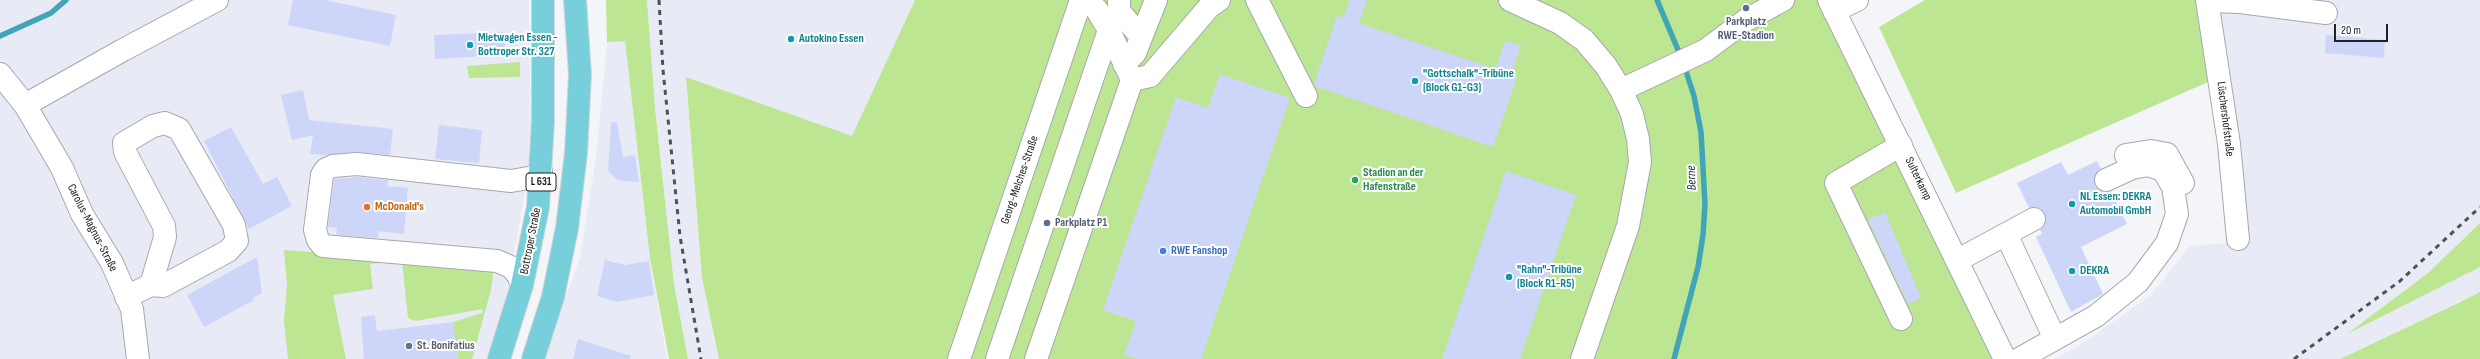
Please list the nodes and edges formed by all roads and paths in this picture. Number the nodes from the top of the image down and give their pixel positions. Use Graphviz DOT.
graph roads {
  1 [pos="217,0"];
  2 [pos="543,0"];
  3 [pos="575,0"];
  4 [pos="1081,0"];
  5 [pos="1087,0"];
  6 [pos="1119,0"];
  7 [pos="1156,0"];
  8 [pos="1219,0"];
  9 [pos="1257,0"];
  10 [pos="1510,0"];
  11 [pos="1783,0"];
  12 [pos="1857,0"];
  13 [pos="2208,1"];
  14 [pos="1832,6"];
  15 [pos="2326,13"];
  16 [pos="1108,30"];
  17 [pos="1141,37"];
  18 [pos="1128,72"];
  19 [pos="4,85"];
  20 [pos="1621,90"];
  21 [pos="1306,96"];
  22 [pos="25,105"];
  23 [pos="1901,145"];
  24 [pos="542,171"];
  25 [pos="2105,179"];
  26 [pos="2034,219"];
  27 [pos="2006,234"];
  28 [pos="2238,239"];
  29 [pos="1958,260"];
  30 [pos="151,284"];
  31 [pos="522,285"];
  32 [pos="126,296"];
  33 [pos="1901,319"];
  34 [pos="2056,339"];
  35 [pos="138,359"];
  36 [pos="499,359"];
  37 [pos="533,359"];
  38 [pos="959,359"];
  39 [pos="997,359"];
  40 [pos="1036,359"];
  41 [pos="1582,359"];
  42 [pos="2005,359"];
  43 [pos="2019,359"];
  1 -- 22 [label="street"];
  2 -- 24 [label="main road, Bottroper Straße / L 631"];
  3 -- 37 [label="main road, L 631"];
  4 -- 38 [label="street, Georg-Melches-Straße"];
  5 -- 16 [label="street"];
  6 -- 17 [label="street"];
  7 -- 17 [label="street"];
  8 -- 18 [label="street"];
  9 -- 21 [label="street"];
  10 -- 20 [label="street"];
  11 -- 20 [label="street"];
  12 -- 14 [label="street"];
  13 -- 15 [label="street"];
  13 -- 28 [label="street, Lüschershofstraße"];
  14 -- 23 [label="street, Sulterkamp"];
  16 -- 18 [label="street"];
  16 -- 39 [label="street"];
  17 -- 18 [label="street"];
  18 -- 40 [label="street"];
  19 -- 22 [label="street, Carolus-Magnus-Straße"];
  20 -- 41 [label="street"];
  22 -- 32 [label="street, Carolus-Magnus-Straße"];
  23 -- 29 [label="street, Sulterkamp"];
  23 -- 33 [label="street"];
  24 -- 31 [label="main road, Bottroper Straße / L 631"];
  24 -- 31 [label="street"];
  25 -- 34 [label="street"];
  26 -- 27 [label="street"];
  27 -- 29 [label="street"];
  27 -- 34 [label="street"];
  29 -- 42 [label="street, Sulterkamp"];
  30 -- 30 [label="street"];
  30 -- 32 [label="street"];
  31 -- 36 [label="main road, Bottroper Straße / L 631"];
  32 -- 35 [label="street, Carolus-Magnus-Straße"];
  34 -- 43 [label="street"];
}
